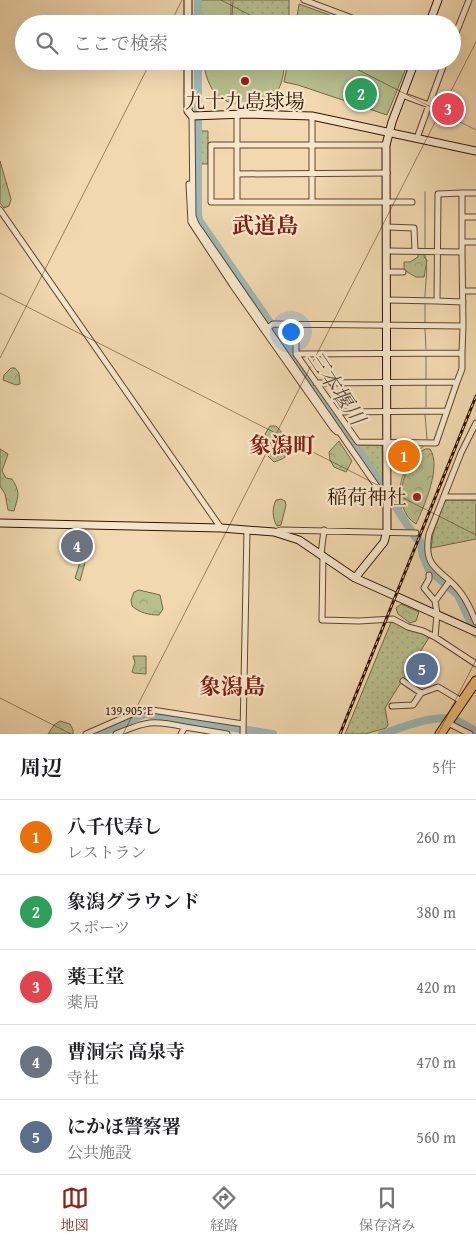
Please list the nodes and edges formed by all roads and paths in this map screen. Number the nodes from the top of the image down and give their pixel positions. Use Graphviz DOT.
graph roads {
  1 [pos="188,0"];
  2 [pos="304,0"];
  3 [pos="438,0"];
  4 [pos="469,0"];
  5 [pos="188,15"];
  6 [pos="344,15"];
  7 [pos="432,15"];
  8 [pos="461,20"];
  9 [pos="188,70"];
  10 [pos="412,70"];
  11 [pos="442,70"];
  12 [pos="402,95"];
  13 [pos="429,105"];
  14 [pos="237,115"];
  15 [pos="191,116"];
  16 [pos="312,116"];
  17 [pos="388,132"];
  18 [pos="417,138"];
  19 [pos="237,145"];
  20 [pos="312,145"];
  21 [pos="386,145"];
  22 [pos="476,151"];
  23 [pos="387,173"];
  24 [pos="237,174"];
  25 [pos="312,174"];
  26 [pos="462,194"];
  27 [pos="476,194"];
  28 [pos="237,202"];
  29 [pos="312,202"];
  30 [pos="387,202"];
  31 [pos="412,202"];
  32 [pos="0,210"];
  33 [pos="462,217"];
  34 [pos="476,217"];
  35 [pos="387,227"];
  36 [pos="462,242"];
  37 [pos="476,242"];
  38 [pos="387,251"];
  39 [pos="415,251"];
  40 [pos="438,252"];
  41 [pos="462,252"];
  42 [pos="387,272"];
  43 [pos="403,272"];
  44 [pos="462,291"];
  45 [pos="476,291"];
  46 [pos="388,300"];
  47 [pos="437,301"];
  48 [pos="463,302"];
  49 [pos="296,324"];
  50 [pos="388,324"];
  51 [pos="269,326"];
  52 [pos="463,326"];
  53 [pos="387,353"];
  54 [pos="462,353"];
  55 [pos="296,354"];
  56 [pos="387,382"];
  57 [pos="458,382"];
  58 [pos="316,383"];
  59 [pos="388,411"];
  60 [pos="447,411"];
  61 [pos="337,412"];
  62 [pos="476,423"];
  63 [pos="347,427"];
  64 [pos="340,431"];
  65 [pos="388,443"];
  66 [pos="388,495"];
  67 [pos="476,497"];
  68 [pos="444,498"];
  69 [pos="0,523"];
  70 [pos="221,528"];
  71 [pos="248,530"];
  72 [pos="324,530"];
  73 [pos="387,531"];
  74 [pos="274,532"];
  75 [pos="416,533"];
  76 [pos="322,555"];
  77 [pos="429,575"];
  78 [pos="355,578"];
  79 [pos="449,582"];
  80 [pos="435,601"];
  81 [pos="437,614"];
  82 [pos="476,622"];
  83 [pos="474,631"];
  84 [pos="435,637"];
  85 [pos="476,664"];
  86 [pos="403,681"];
  87 [pos="476,681"];
  88 [pos="421,693"];
  89 [pos="463,702"];
  90 [pos="392,706"];
  91 [pos="448,722"];
  92 [pos="243,724"];
  93 [pos="185,726"];
  94 [pos="86,734"];
  95 [pos="116,734"];
  96 [pos="181,734"];
  97 [pos="227,734"];
  98 [pos="243,734"];
  99 [pos="440,734"];
  100 [pos="470,734"];
  1 -- 5 [label="street"];
  2 -- 6 [label="street"];
  3 -- 7 [label="street"];
  4 -- 8 [label="street"];
  9 -- 15 [label="street"];
  10 -- 12 [label="street"];
  11 -- 13 [label="street"];
  12 -- 13 [label="street"];
  12 -- 17 [label="street"];
  13 -- 18 [label="street"];
  14 -- 15 [label="street"];
  14 -- 16 [label="street"];
  14 -- 19 [label="street"];
  15 -- 51 [label="street"];
  15 -- 64 [label="street"];
  16 -- 17 [label="street"];
  16 -- 20 [label="street"];
  17 -- 18 [label="street"];
  17 -- 21 [label="street"];
  18 -- 22 [label="street"];
  19 -- 20 [label="street"];
  19 -- 24 [label="street"];
  19 -- 28 [label="street"];
  20 -- 21 [label="street"];
  20 -- 25 [label="street"];
  21 -- 23 [label="street"];
  23 -- 25 [label="street"];
  23 -- 30 [label="street"];
  24 -- 25 [label="street"];
  24 -- 28 [label="street"];
  25 -- 29 [label="street"];
  26 -- 27 [label="street"];
  26 -- 33 [label="street"];
  26 -- 40 [label="street"];
  28 -- 29 [label="street"];
  29 -- 30 [label="street"];
  30 -- 31 [label="street"];
  30 -- 35 [label="street"];
  32 -- 70 [label="street"];
  33 -- 34 [label="street"];
  33 -- 36 [label="street"];
  35 -- 38 [label="street"];
  35 -- 39 [label="street"];
  36 -- 37 [label="street"];
  36 -- 41 [label="street"];
  38 -- 39 [label="street"];
  38 -- 42 [label="street"];
  39 -- 40 [label="street"];
  40 -- 41 [label="street"];
  40 -- 47 [label="street"];
  41 -- 44 [label="street"];
  42 -- 43 [label="street"];
  42 -- 46 [label="street"];
  44 -- 45 [label="street"];
  44 -- 48 [label="street"];
  46 -- 47 [label="street"];
  46 -- 50 [label="street"];
  47 -- 48 [label="street"];
  48 -- 52 [label="street"];
  49 -- 50 [label="street"];
  49 -- 51 [label="street"];
  49 -- 55 [label="street"];
  50 -- 52 [label="street"];
  50 -- 53 [label="street"];
  51 -- 64 [label="street"];
  52 -- 54 [label="street"];
  53 -- 54 [label="street"];
  53 -- 55 [label="street"];
  53 -- 56 [label="street"];
  54 -- 57 [label="street"];
  55 -- 58 [label="street"];
  56 -- 57 [label="street"];
  56 -- 58 [label="street"];
  56 -- 59 [label="street"];
  57 -- 60 [label="street"];
  58 -- 61 [label="street"];
  59 -- 60 [label="street"];
  59 -- 61 [label="street"];
  59 -- 65 [label="street"];
  60 -- 65 [label="street"];
  61 -- 63 [label="street"];
  62 -- 68 [label="street"];
  63 -- 64 [label="street"];
  63 -- 65 [label="street"];
  64 -- 66 [label="street"];
  65 -- 66 [label="street"];
  66 -- 73 [label="street"];
  67 -- 68 [label="street"];
  68 -- 79 [label="street"];
  69 -- 70 [label="street"];
  70 -- 71 [label="street"];
  71 -- 74 [label="street"];
  71 -- 92 [label="street"];
  72 -- 73 [label="street"];
  72 -- 74 [label="street"];
  72 -- 76 [label="street"];
  73 -- 75 [label="street"];
  73 -- 78 [label="street"];
  74 -- 76 [label="street"];
  76 -- 78 [label="street"];
  76 -- 84 [label="street"];
  77 -- 80 [label="street"];
  78 -- 81 [label="street"];
  79 -- 80 [label="street"];
  79 -- 82 [label="street"];
  80 -- 81 [label="street"];
  81 -- 83 [label="street"];
  81 -- 84 [label="street"];
  84 -- 85 [label="street"];
  86 -- 88 [label="street"];
  87 -- 89 [label="highway"];
  88 -- 89 [label="street"];
  88 -- 90 [label="street"];
  89 -- 91 [label="highway"];
  91 -- 99 [label="highway"];
  91 -- 100 [label="street"];
  92 -- 94 [label="street"];
  92 -- 98 [label="street"];
  93 -- 95 [label="street"];
  93 -- 96 [label="street"];
  93 -- 97 [label="street"];
}
